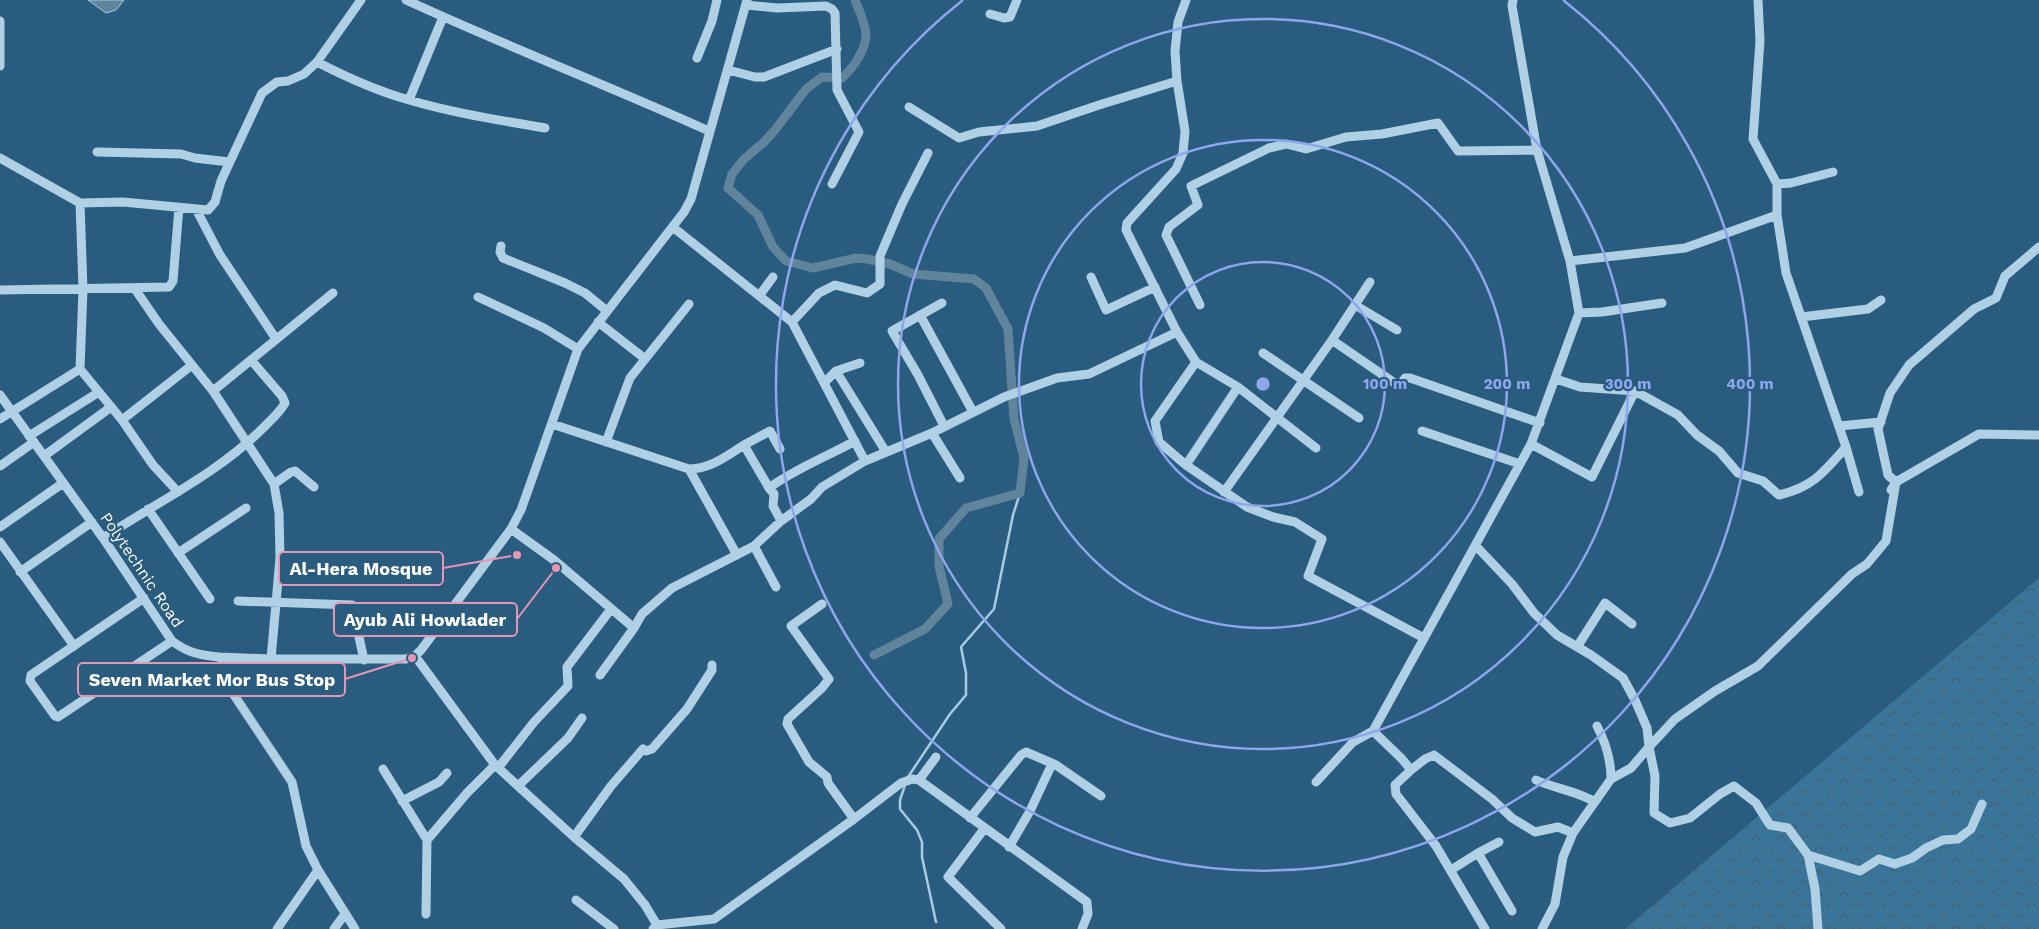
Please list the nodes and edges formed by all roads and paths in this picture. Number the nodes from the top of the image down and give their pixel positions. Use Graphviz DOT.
graph roads {
  1 [pos="361,0"];
  2 [pos="406,0"];
  3 [pos="717,0"];
  4 [pos="1017,0"];
  5 [pos="1186,0"];
  6 [pos="1513,0"];
  7 [pos="1758,0"];
  8 [pos="747,2"];
  9 [pos="990,14"];
  10 [pos="443,17"];
  11 [pos="0,21"];
  12 [pos="837,48"];
  13 [pos="697,58"];
  14 [pos="317,62"];
  15 [pos="0,66"];
  16 [pos="728,70"];
  17 [pos="1177,81"];
  18 [pos="409,100"];
  19 [pos="909,107"];
  20 [pos="545,128"];
  21 [pos="709,131"];
  22 [pos="1537,150"];
  23 [pos="97,152"];
  24 [pos="928,154"];
  25 [pos="0,158"];
  26 [pos="229,162"];
  27 [pos="1833,172"];
  28 [pos="832,184"];
  29 [pos="1777,184"];
  30 [pos="80,203"];
  31 [pos="179,207"];
  32 [pos="196,210"];
  33 [pos="1778,215"];
  34 [pos="674,228"];
  35 [pos="501,246"];
  36 [pos="2039,247"];
  37 [pos="1570,260"];
  38 [pos="773,277"];
  39 [pos="1091,277"];
  40 [pos="1370,282"];
  41 [pos="1155,287"];
  42 [pos="83,289"];
  43 [pos="135,289"];
  44 [pos="0,290"];
  45 [pos="333,293"];
  46 [pos="759,296"];
  47 [pos="478,297"];
  48 [pos="1882,300"];
  49 [pos="942,303"];
  50 [pos="1662,303"];
  51 [pos="689,304"];
  52 [pos="1200,305"];
  53 [pos="1356,305"];
  54 [pos="607,311"];
  55 [pos="1579,313"];
  56 [pos="920,315"];
  57 [pos="1801,317"];
  58 [pos="598,322"];
  59 [pos="792,322"];
  60 [pos="1397,330"];
  61 [pos="1177,332"];
  62 [pos="276,339"];
  63 [pos="1332,340"];
  64 [pos="578,349"];
  65 [pos="1263,353"];
  66 [pos="644,358"];
  67 [pos="251,360"];
  68 [pos="1196,362"];
  69 [pos="860,363"];
  70 [pos="192,365"];
  71 [pos="80,369"];
  72 [pos="836,371"];
  73 [pos="1556,379"];
  74 [pos="1303,380"];
  75 [pos="824,383"];
  76 [pos="1238,387"];
  77 [pos="213,391"];
  78 [pos="1636,391"];
  79 [pos="99,392"];
  80 [pos="0,395"];
  81 [pos="111,407"];
  82 [pos="12,412"];
  83 [pos="973,412"];
  84 [pos="1276,418"];
  85 [pos="1359,418"];
  86 [pos="0,419"];
  87 [pos="122,420"];
  88 [pos="1881,422"];
  89 [pos="1540,423"];
  90 [pos="552,424"];
  91 [pos="944,426"];
  92 [pos="1838,426"];
  93 [pos="1422,431"];
  94 [pos="932,433"];
  95 [pos="2039,435"];
  96 [pos="32,439"];
  97 [pos="855,441"];
  98 [pos="606,442"];
  99 [pos="247,444"];
  100 [pos="1531,444"];
  101 [pos="744,445"];
  102 [pos="1846,446"];
  103 [pos="1316,448"];
  104 [pos="780,449"];
  105 [pos="886,452"];
  106 [pos="44,456"];
  107 [pos="865,461"];
  108 [pos="1520,464"];
  109 [pos="1186,465"];
  110 [pos="0,466"];
  111 [pos="689,469"];
  112 [pos="960,478"];
  113 [pos="63,483"];
  114 [pos="274,484"];
  115 [pos="1893,486"];
  116 [pos="314,487"];
  117 [pos="768,488"];
  118 [pos="178,492"];
  119 [pos="1224,492"];
  120 [pos="1859,492"];
  121 [pos="246,508"];
  122 [pos="148,509"];
  123 [pos="781,521"];
  124 [pos="92,522"];
  125 [pos="0,527"];
  126 [pos="510,529"];
  127 [pos="103,538"];
  128 [pos="0,542"];
  129 [pos="754,546"];
  130 [pos="1476,546"];
  131 [pos="178,554"];
  132 [pos="737,555"];
  133 [pos="20,572"];
  134 [pos="776,586"];
  135 [pos="144,598"];
  136 [pos="210,599"];
  137 [pos="238,601"];
  138 [pos="277,602"];
  139 [pos="822,604"];
  140 [pos="611,609"];
  141 [pos="1632,624"];
  142 [pos="634,628"];
  143 [pos="1424,638"];
  144 [pos="172,641"];
  145 [pos="74,646"];
  146 [pos="1577,647"];
  147 [pos="415,656"];
  148 [pos="219,657"];
  149 [pos="271,659"];
  150 [pos="364,660"];
  151 [pos="712,665"];
  152 [pos="600,674"];
  153 [pos="582,718"];
  154 [pos="1597,726"];
  155 [pos="1373,731"];
  156 [pos="1649,747"];
  157 [pos="936,757"];
  158 [pos="1052,764"];
  159 [pos="496,766"];
  160 [pos="383,769"];
  161 [pos="1411,770"];
  162 [pos="447,773"];
  163 [pos="916,779"];
  164 [pos="1612,779"];
  165 [pos="1536,780"];
  166 [pos="1316,782"];
  167 [pos="518,786"];
  168 [pos="1101,796"];
  169 [pos="402,801"];
  170 [pos="1595,802"];
  171 [pos="1982,804"];
  172 [pos="970,818"];
  173 [pos="854,819"];
  174 [pos="984,829"];
  175 [pos="1573,832"];
  176 [pos="574,836"];
  177 [pos="427,840"];
  178 [pos="1498,842"];
  179 [pos="1009,847"];
  180 [pos="1478,853"];
  181 [pos="1808,855"];
  182 [pos="318,870"];
  183 [pos="1451,870"];
  184 [pos="576,900"];
  185 [pos="1512,911"];
  186 [pos="345,914"];
  187 [pos="426,914"];
  188 [pos="655,927"];
  189 [pos="277,929"];
  190 [pos="334,929"];
  191 [pos="355,929"];
  192 [pos="614,929"];
  193 [pos="1001,929"];
  194 [pos="1082,929"];
  195 [pos="1485,929"];
  196 [pos="1542,929"];
  197 [pos="1818,929"];
  1 -- 14 [label="street"];
  2 -- 10 [label="street"];
  3 -- 13 [label="street"];
  4 -- 9 [label="street"];
  5 -- 17 [label="street"];
  6 -- 22 [label="street"];
  7 -- 29 [label="street"];
  8 -- 12 [label="street"];
  8 -- 16 [label="street"];
  10 -- 18 [label="street"];
  10 -- 21 [label="street"];
  11 -- 15 [label="street"];
  12 -- 16 [label="street"];
  12 -- 28 [label="street"];
  14 -- 18 [label="street"];
  14 -- 26 [label="street"];
  16 -- 21 [label="street"];
  17 -- 19 [label="street"];
  17 -- 41 [label="street"];
  18 -- 20 [label="street"];
  21 -- 34 [label="street"];
  22 -- 37 [label="street"];
  22 -- 52 [label="street"];
  23 -- 26 [label="street"];
  24 -- 59 [label="street"];
  25 -- 30 [label="street"];
  26 -- 32 [label="street"];
  27 -- 29 [label="street"];
  29 -- 33 [label="street"];
  30 -- 31 [label="street"];
  30 -- 42 [label="street"];
  31 -- 32 [label="street"];
  31 -- 43 [label="street"];
  32 -- 62 [label="street"];
  33 -- 37 [label="street"];
  33 -- 57 [label="street"];
  34 -- 46 [label="street"];
  34 -- 54 [label="street"];
  35 -- 54 [label="street"];
  36 -- 88 [label="street"];
  37 -- 55 [label="street"];
  38 -- 46 [label="street"];
  39 -- 41 [label="street"];
  40 -- 53 [label="street"];
  41 -- 61 [label="street"];
  42 -- 43 [label="street"];
  42 -- 44 [label="street"];
  42 -- 71 [label="street"];
  43 -- 70 [label="street"];
  45 -- 62 [label="street"];
  46 -- 59 [label="street"];
  47 -- 64 [label="street"];
  48 -- 57 [label="street"];
  49 -- 56 [label="street"];
  50 -- 55 [label="street"];
  51 -- 66 [label="street"];
  53 -- 60 [label="street"];
  53 -- 63 [label="street"];
  54 -- 58 [label="street"];
  55 -- 73 [label="street"];
  56 -- 83 [label="street"];
  56 -- 91 [label="street"];
  57 -- 92 [label="street"];
  58 -- 64 [label="street"];
  58 -- 66 [label="street"];
  59 -- 75 [label="street"];
  61 -- 68 [label="street"];
  61 -- 83 [label="street"];
  62 -- 67 [label="street"];
  63 -- 74 [label="street"];
  63 -- 89 [label="street"];
  64 -- 90 [label="street"];
  65 -- 74 [label="street"];
  66 -- 98 [label="street"];
  67 -- 77 [label="street"];
  67 -- 99 [label="street"];
  68 -- 76 [label="street"];
  68 -- 109 [label="street"];
  69 -- 72 [label="street"];
  70 -- 77 [label="street"];
  70 -- 87 [label="street"];
  71 -- 79 [label="street"];
  71 -- 82 [label="street"];
  72 -- 75 [label="street"];
  72 -- 105 [label="street"];
  73 -- 78 [label="street"];
  73 -- 89 [label="street"];
  74 -- 84 [label="street"];
  74 -- 85 [label="street"];
  75 -- 97 [label="street"];
  76 -- 84 [label="street"];
  76 -- 109 [label="street"];
  77 -- 99 [label="street"];
  78 -- 100 [label="street"];
  78 -- 102 [label="street"];
  79 -- 81 [label="street"];
  79 -- 96 [label="street"];
  80 -- 82 [label="street, Polytechnic Road"];
  81 -- 87 [label="street"];
  81 -- 106 [label="street"];
  82 -- 86 [label="street"];
  82 -- 96 [label="street, Polytechnic Road"];
  83 -- 91 [label="street"];
  84 -- 103 [label="street"];
  84 -- 119 [label="street"];
  87 -- 118 [label="street"];
  88 -- 92 [label="street"];
  88 -- 115 [label="street"];
  89 -- 100 [label="street"];
  90 -- 98 [label="street"];
  90 -- 126 [label="street"];
  91 -- 94 [label="street"];
  92 -- 102 [label="street"];
  93 -- 108 [label="street"];
  94 -- 105 [label="street"];
  94 -- 112 [label="street"];
  95 -- 115 [label="street"];
  96 -- 106 [label="street, Polytechnic Road"];
  96 -- 110 [label="street"];
  97 -- 107 [label="street"];
  97 -- 117 [label="street"];
  98 -- 111 [label="street"];
  99 -- 114 [label="street"];
  99 -- 118 [label="street"];
  100 -- 108 [label="street"];
  101 -- 104 [label="street"];
  101 -- 111 [label="street"];
  101 -- 117 [label="street"];
  102 -- 120 [label="street"];
  105 -- 107 [label="street"];
  106 -- 113 [label="street, Polytechnic Road"];
  107 -- 123 [label="street"];
  108 -- 130 [label="street"];
  109 -- 119 [label="street"];
  111 -- 132 [label="street"];
  113 -- 124 [label="street, Polytechnic Road"];
  113 -- 125 [label="street"];
  114 -- 116 [label="street"];
  114 -- 138 [label="street"];
  115 -- 156 [label="street"];
  117 -- 123 [label="street"];
  118 -- 122 [label="street"];
  119 -- 143 [label="street"];
  121 -- 131 [label="street"];
  122 -- 127 [label="street"];
  122 -- 131 [label="street"];
  123 -- 129 [label="street"];
  124 -- 127 [label="street, Polytechnic Road"];
  124 -- 133 [label="street"];
  126 -- 140 [label="street"];
  126 -- 147 [label="street"];
  127 -- 135 [label="street, Polytechnic Road"];
  128 -- 133 [label="street"];
  129 -- 132 [label="street"];
  129 -- 134 [label="street"];
  130 -- 143 [label="street"];
  130 -- 146 [label="street"];
  131 -- 136 [label="street"];
  132 -- 142 [label="street"];
  133 -- 145 [label="street"];
  135 -- 144 [label="street, Polytechnic Road"];
  135 -- 145 [label="street"];
  137 -- 138 [label="street"];
  138 -- 149 [label="street"];
  138 -- 150 [label="street"];
  139 -- 173 [label="street"];
  140 -- 142 [label="street"];
  140 -- 159 [label="street"];
  141 -- 146 [label="street"];
  142 -- 152 [label="street"];
  143 -- 155 [label="street"];
  144 -- 145 [label="street"];
  144 -- 148 [label="street, Polytechnic Road"];
  146 -- 156 [label="street"];
  147 -- 150 [label="street, Polytechnic Road"];
  147 -- 159 [label="street"];
  148 -- 149 [label="street, Polytechnic Road"];
  148 -- 182 [label="street"];
  149 -- 150 [label="street, Polytechnic Road"];
  151 -- 176 [label="street"];
  153 -- 167 [label="street"];
  154 -- 164 [label="street"];
  155 -- 161 [label="street"];
  155 -- 166 [label="street"];
  156 -- 164 [label="street"];
  156 -- 181 [label="street"];
  157 -- 163 [label="street"];
  158 -- 168 [label="street"];
  158 -- 172 [label="street"];
  158 -- 179 [label="street"];
  159 -- 167 [label="street"];
  159 -- 177 [label="street"];
  160 -- 169 [label="street"];
  161 -- 175 [label="street"];
  161 -- 183 [label="street"];
  162 -- 169 [label="street"];
  163 -- 172 [label="street"];
  163 -- 173 [label="street"];
  164 -- 170 [label="street"];
  165 -- 170 [label="street"];
  167 -- 176 [label="street"];
  169 -- 177 [label="street"];
  170 -- 175 [label="street"];
  171 -- 181 [label="street"];
  172 -- 174 [label="street"];
  173 -- 188 [label="street"];
  174 -- 179 [label="street"];
  174 -- 193 [label="street"];
  175 -- 196 [label="street"];
  176 -- 188 [label="street"];
  177 -- 187 [label="street"];
  178 -- 180 [label="street"];
  179 -- 194 [label="street"];
  180 -- 183 [label="street"];
  180 -- 185 [label="street"];
  181 -- 197 [label="street"];
  182 -- 186 [label="street"];
  182 -- 189 [label="street"];
  183 -- 195 [label="street"];
  184 -- 192 [label="street"];
  186 -- 190 [label="street"];
  186 -- 191 [label="street"];
}
